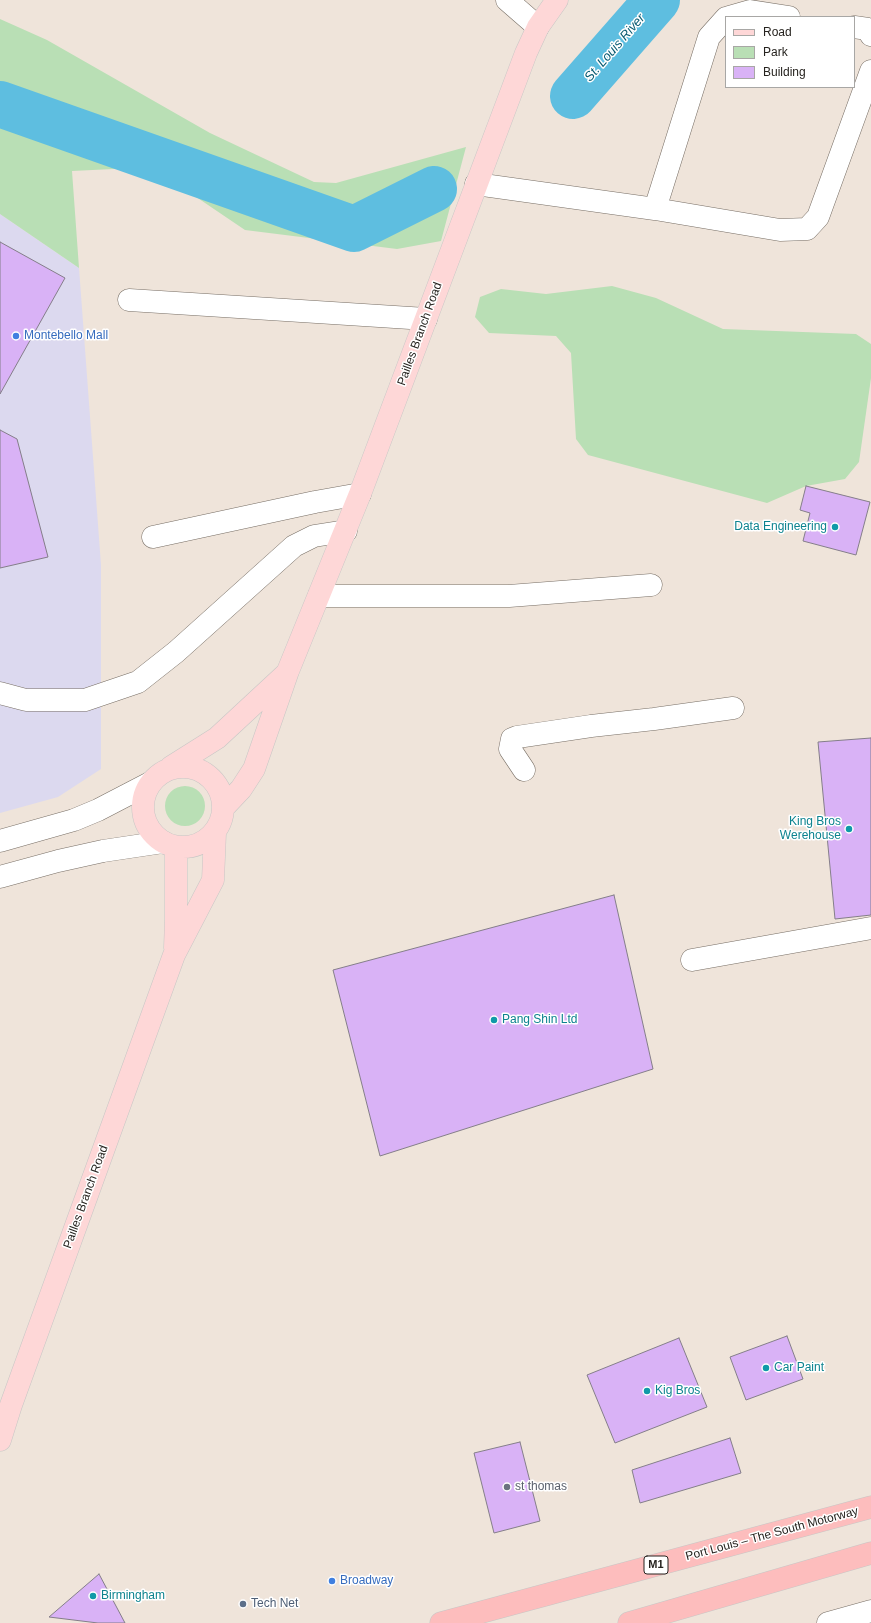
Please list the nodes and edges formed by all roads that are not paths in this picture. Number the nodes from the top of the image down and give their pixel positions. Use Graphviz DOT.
graph roads {
  1 [pos="507,0"];
  2 [pos="557,0"];
  3 [pos="731,16"];
  4 [pos="782,16"];
  5 [pos="725,19"];
  6 [pos="538,27"];
  7 [pos="855,27"];
  8 [pos="871,35"];
  9 [pos="871,71"];
  10 [pos="476,184"];
  11 [pos="655,209"];
  12 [pos="129,300"];
  13 [pos="426,319"];
  14 [pos="360,494"];
  15 [pos="346,531"];
  16 [pos="153,537"];
  17 [pos="651,585"];
  18 [pos="319,596"];
  19 [pos="288,672"];
  20 [pos="0,693"];
  21 [pos="733,708"];
  22 [pos="171,767"];
  23 [pos="254,769"];
  24 [pos="524,770"];
  25 [pos="150,783"];
  26 [pos="224,807"];
  27 [pos="215,833"];
  28 [pos="0,841"];
  29 [pos="170,845"];
  30 [pos="0,877"];
  31 [pos="213,880"];
  32 [pos="871,928"];
  33 [pos="174,955"];
  34 [pos="692,960"];
  35 [pos="6,1412"];
  36 [pos="0,1440"];
  37 [pos="871,1507"];
  38 [pos="871,1553"];
  39 [pos="871,1611"];
  40 [pos="441,1623"];
  41 [pos="629,1623"];
  42 [pos="828,1623"];
  1 -- 6 [label="street"];
  2 -- 6 [label="main road, Pailles Branch Road"];
  3 -- 4 [label="street"];
  5 -- 11 [label="street"];
  6 -- 10 [label="main road, Pailles Branch Road"];
  7 -- 8 [label="street"];
  9 -- 11 [label="street"];
  10 -- 11 [label="street"];
  10 -- 13 [label="main road, Pailles Branch Road"];
  12 -- 13 [label="street"];
  13 -- 14 [label="main road, Pailles Branch Road"];
  14 -- 15 [label="main road, Pailles Branch Road"];
  14 -- 16 [label="street"];
  15 -- 18 [label="main road, Pailles Branch Road"];
  15 -- 20 [label="street"];
  17 -- 18 [label="street"];
  18 -- 19 [label="main road, Pailles Branch Road"];
  19 -- 22 [label="main road, Pailles Branch Road"];
  19 -- 23 [label="main road, Pailles Branch Road"];
  21 -- 24 [label="street"];
  22 -- 25 [label="main road"];
  22 -- 26 [label="main road"];
  23 -- 26 [label="main road, Pailles Branch Road"];
  23 -- 31 [label="main road"];
  25 -- 28 [label="street"];
  25 -- 29 [label="main road"];
  26 -- 27 [label="main road"];
  27 -- 29 [label="main road"];
  27 -- 31 [label="main road, Pailles Branch Road"];
  29 -- 30 [label="street"];
  29 -- 33 [label="main road, Pailles Branch Road"];
  31 -- 33 [label="main road, Pailles Branch Road"];
  32 -- 34 [label="street"];
  33 -- 35 [label="main road, Pailles Branch Road"];
  35 -- 36 [label="main road, Pailles Branch Road"];
  37 -- 40 [label="highway, Port Louis – The South Motorway / M1"];
  38 -- 41 [label="highway"];
  39 -- 42 [label="street"];
}
